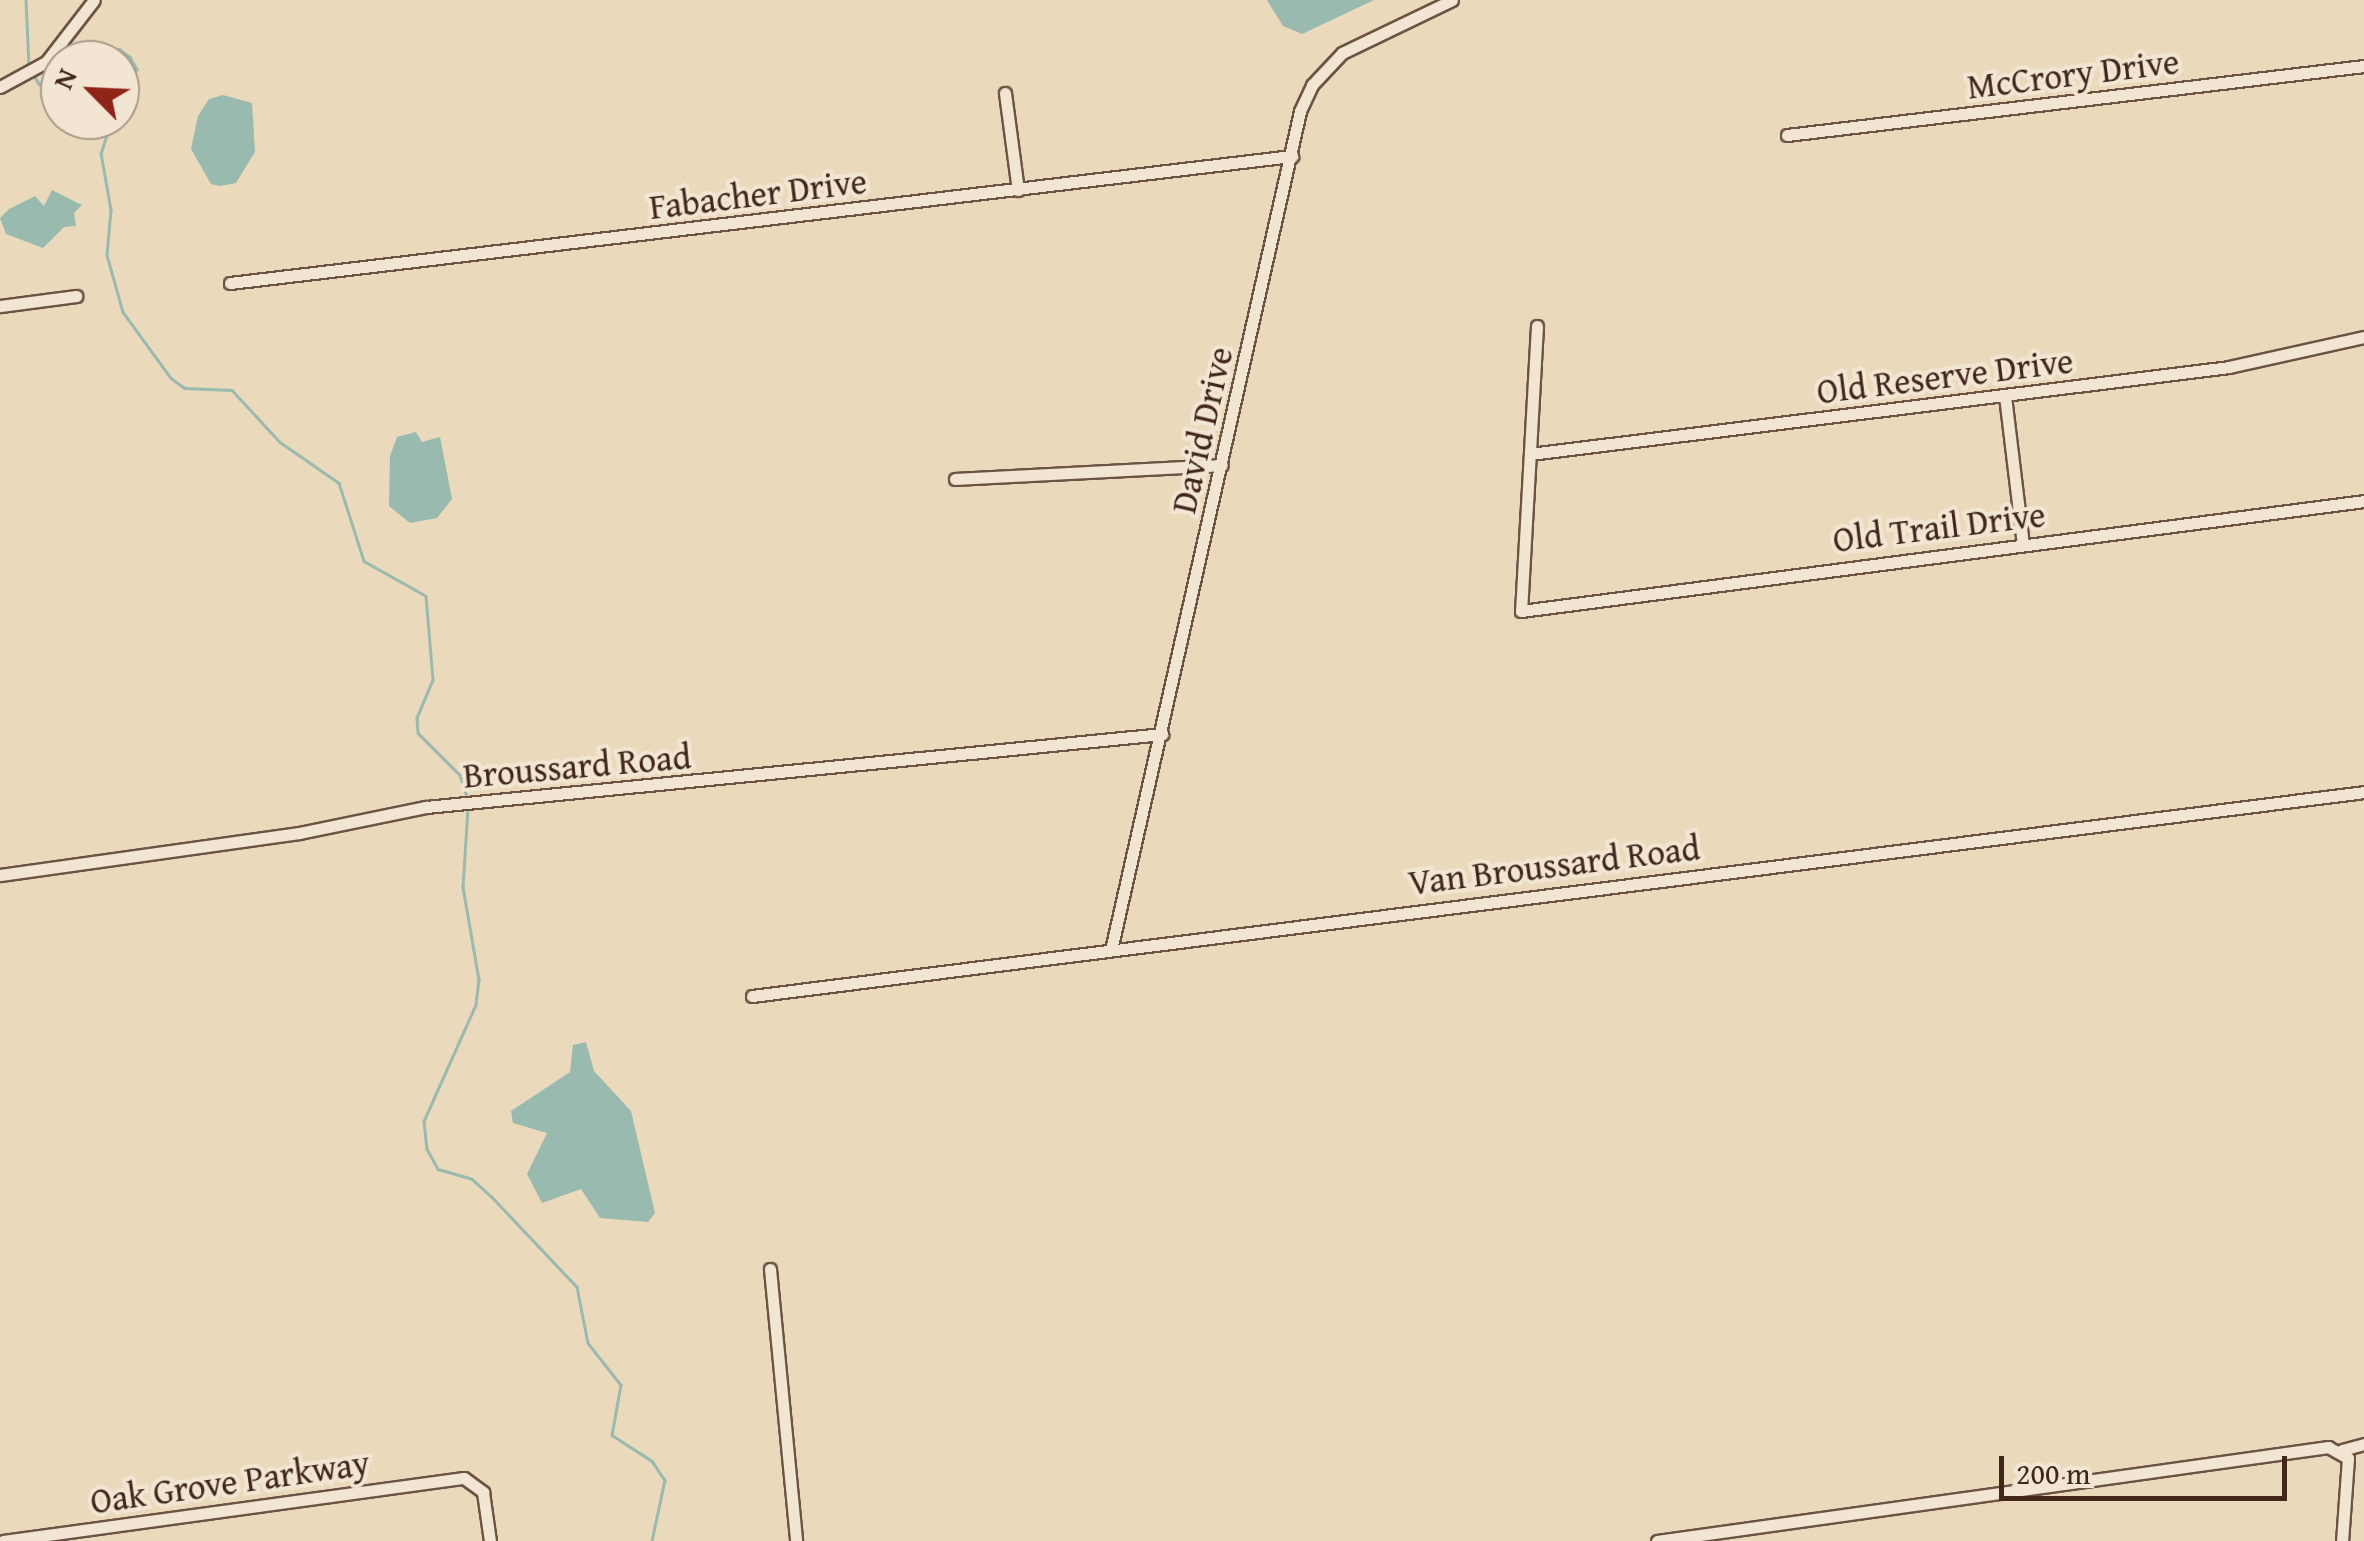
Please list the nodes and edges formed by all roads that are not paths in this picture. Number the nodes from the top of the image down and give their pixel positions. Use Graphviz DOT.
graph roads {
  1 [pos="94,0"];
  2 [pos="1452,0"];
  3 [pos="2364,66"];
  4 [pos="5,86"];
  5 [pos="1005,92"];
  6 [pos="1787,136"];
  7 [pos="1292,156"];
  8 [pos="1018,190"];
  9 [pos="230,283"];
  10 [pos="76,296"];
  11 [pos="0,306"];
  12 [pos="1537,326"];
  13 [pos="2364,337"];
  14 [pos="2005,396"];
  15 [pos="1530,454"];
  16 [pos="1222,465"];
  17 [pos="955,480"];
  18 [pos="2364,501"];
  19 [pos="2022,544"];
  20 [pos="1162,734"];
  21 [pos="2364,792"];
  22 [pos="0,874"];
  23 [pos="1111,950"];
  24 [pos="752,996"];
  25 [pos="770,1269"];
  26 [pos="2364,1444"];
  27 [pos="2342,1450"];
  28 [pos="3,1541"];
  29 [pos="490,1541"];
  30 [pos="796,1541"];
  31 [pos="1658,1541"];
  32 [pos="2342,1541"];
  1 -- 4 [label="street"];
  2 -- 7 [label="street, David Drive"];
  3 -- 6 [label="street, McCrory Drive"];
  5 -- 8 [label="street"];
  7 -- 8 [label="street, Fabacher Drive"];
  7 -- 16 [label="street, David Drive"];
  8 -- 9 [label="street, Fabacher Drive"];
  10 -- 11 [label="street"];
  12 -- 15 [label="street"];
  13 -- 14 [label="street, Old Reserve Drive"];
  14 -- 15 [label="street, Old Reserve Drive"];
  14 -- 19 [label="street"];
  15 -- 19 [label="street, Old Trail Drive"];
  16 -- 17 [label="street"];
  16 -- 20 [label="street, David Drive"];
  18 -- 19 [label="street, Old Trail Drive"];
  20 -- 22 [label="street, Broussard Road"];
  20 -- 23 [label="street, David Drive"];
  21 -- 23 [label="street, Van Broussard Road"];
  23 -- 24 [label="street, Van Broussard Road"];
  25 -- 30 [label="street"];
  26 -- 27 [label="street"];
  27 -- 31 [label="street"];
  27 -- 32 [label="street"];
  28 -- 29 [label="street, Oak Grove Parkway"];
}
